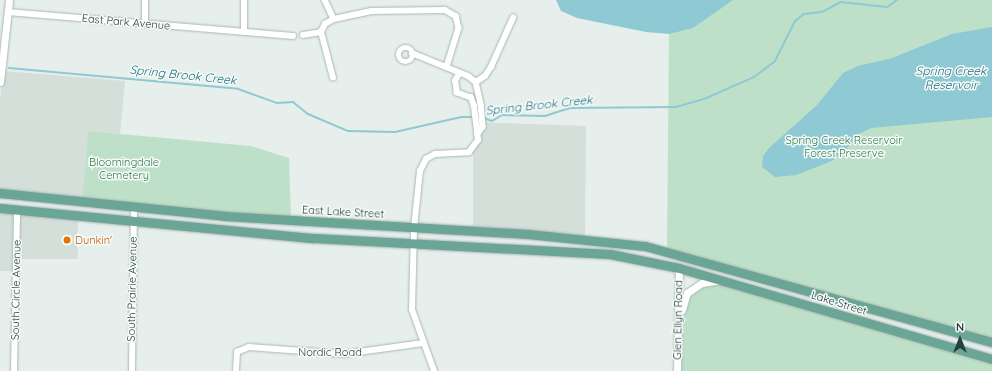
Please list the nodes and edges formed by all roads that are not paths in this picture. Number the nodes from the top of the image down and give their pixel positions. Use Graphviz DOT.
graph roads {
  1 [pos="9,0"];
  2 [pos="145,0"];
  3 [pos="244,0"];
  4 [pos="325,0"];
  5 [pos="8,12"];
  6 [pos="513,18"];
  7 [pos="334,19"];
  8 [pos="145,23"];
  9 [pos="244,32"];
  10 [pos="321,32"];
  11 [pos="304,35"];
  12 [pos="293,36"];
  13 [pos="412,53"];
  14 [pos="447,67"];
  15 [pos="459,74"];
  16 [pos="333,78"];
  17 [pos="0,82"];
  18 [pos="476,82"];
  19 [pos="478,134"];
  20 [pos="0,194"];
  21 [pos="0,208"];
  22 [pos="134,208"];
  23 [pos="17,210"];
  24 [pos="133,220"];
  25 [pos="414,228"];
  26 [pos="413,243"];
  27 [pos="685,256"];
  28 [pos="679,268"];
  29 [pos="721,280"];
  30 [pos="680,320"];
  31 [pos="992,342"];
  32 [pos="423,343"];
  33 [pos="992,359"];
  34 [pos="14,371"];
  35 [pos="132,371"];
  36 [pos="236,371"];
  37 [pos="434,371"];
  38 [pos="677,371"];
  1 -- 5 [label="street"];
  2 -- 8 [label="street"];
  3 -- 9 [label="street"];
  4 -- 7 [label="street"];
  5 -- 8 [label="street, East Park Avenue"];
  5 -- 17 [label="street"];
  6 -- 18 [label="street"];
  7 -- 10 [label="street"];
  7 -- 14 [label="street"];
  8 -- 9 [label="street, East Park Avenue"];
  9 -- 12 [label="street, East Park Avenue"];
  10 -- 11 [label="street"];
  10 -- 16 [label="street"];
  13 -- 14 [label="street"];
  14 -- 15 [label="street"];
  15 -- 18 [label="street"];
  15 -- 19 [label="street"];
  18 -- 19 [label="street"];
  19 -- 25 [label="street"];
  20 -- 22 [label="main road, East Lake Street"];
  21 -- 23 [label="main road"];
  22 -- 24 [label="street, South Prairie Avenue"];
  22 -- 25 [label="main road, East Lake Street"];
  23 -- 24 [label="main road"];
  23 -- 34 [label="street, South Circle Avenue"];
  24 -- 26 [label="main road"];
  24 -- 35 [label="street, South Prairie Avenue"];
  25 -- 26 [label="street"];
  25 -- 27 [label="main road, East Lake Street"];
  26 -- 28 [label="main road"];
  26 -- 32 [label="street"];
  27 -- 28 [label="main road"];
  27 -- 31 [label="main road, Lake Street"];
  28 -- 29 [label="main road, Lake Street"];
  28 -- 30 [label="street, Glen Ellyn Road"];
  29 -- 30 [label="street"];
  29 -- 33 [label="main road, Lake Street"];
  30 -- 38 [label="street, Glen Ellyn Road"];
  32 -- 36 [label="street, Nordic Road"];
  32 -- 37 [label="street"];
}
